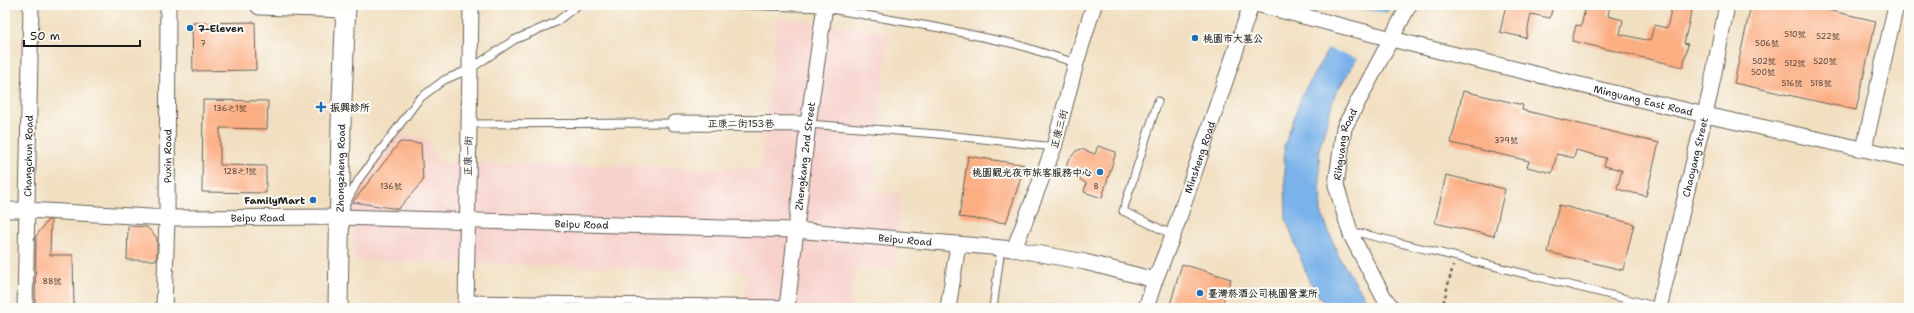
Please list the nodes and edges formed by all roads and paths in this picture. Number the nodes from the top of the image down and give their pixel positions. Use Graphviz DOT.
graph roads {
  1 [pos="31,5"];
  2 [pos="168,5"];
  3 [pos="260,5"];
  4 [pos="471,5"];
  5 [pos="578,5"];
  6 [pos="737,5"];
  7 [pos="1094,5"];
  8 [pos="1251,5"];
  9 [pos="1260,5"];
  10 [pos="1409,5"];
  11 [pos="1727,5"];
  12 [pos="1896,5"];
  13 [pos="346,6"];
  14 [pos="825,6"];
  15 [pos="1386,38"];
  16 [pos="1076,63"];
  17 [pos="470,69"];
  18 [pos="1158,101"];
  19 [pos="1705,115"];
  20 [pos="674,123"];
  21 [pos="469,124"];
  22 [pos="808,124"];
  23 [pos="1054,147"];
  24 [pos="1864,149"];
  25 [pos="1909,159"];
  26 [pos="5,210"];
  27 [pos="27,210"];
  28 [pos="339,217"];
  29 [pos="167,218"];
  30 [pos="466,222"];
  31 [pos="795,230"];
  32 [pos="1173,235"];
  33 [pos="1351,235"];
  34 [pos="958,245"];
  35 [pos="1008,249"];
  36 [pos="1454,264"];
  37 [pos="1155,280"];
  38 [pos="466,303"];
  39 [pos="742,306"];
  40 [pos="787,306"];
  41 [pos="25,308"];
  42 [pos="164,308"];
  43 [pos="338,308"];
  44 [pos="948,308"];
  45 [pos="993,308"];
  46 [pos="1146,308"];
  47 [pos="1392,308"];
  48 [pos="1442,308"];
  49 [pos="1659,308"];
  1 -- 27 [label="street, Changchun Road"];
  2 -- 29 [label="street, Puxin Road"];
  3 -- 13 [label="street"];
  4 -- 17 [label="street, 正康一街"];
  5 -- 17 [label="lane"];
  6 -- 14 [label="lane"];
  7 -- 16 [label="street, 正康三街"];
  8 -- 32 [label="street, Minsheng Road"];
  9 -- 15 [label="street, Minguang East Road"];
  10 -- 15 [label="street, Rihguang Road"];
  11 -- 19 [label="street, Chaoyang Street"];
  12 -- 24 [label="street"];
  13 -- 28 [label="street, Zhongzheng Road"];
  14 -- 16 [label="lane"];
  14 -- 22 [label="street, Zhengkang 2nd Street"];
  15 -- 19 [label="street, Minguang East Road"];
  15 -- 33 [label="street, Rihguang Road"];
  16 -- 23 [label="street, 正康三街"];
  17 -- 21 [label="street, 正康一街"];
  17 -- 28 [label="lane"];
  18 -- 32 [label="lane"];
  19 -- 24 [label="street, Minguang East Road"];
  19 -- 49 [label="street, Chaoyang Street"];
  20 -- 21 [label="lane"];
  20 -- 22 [label="street, 正康二街153巷"];
  21 -- 30 [label="street, 正康一街"];
  22 -- 23 [label="lane"];
  22 -- 31 [label="street, Zhengkang 2nd Street"];
  23 -- 35 [label="street, 正康三街"];
  24 -- 25 [label="street, Minguang East Road"];
  26 -- 27 [label="street, Beipu Road"];
  27 -- 29 [label="street, Beipu Road"];
  27 -- 41 [label="street, Changchun Road"];
  28 -- 29 [label="street, Beipu Road"];
  28 -- 30 [label="street, Beipu Road"];
  28 -- 43 [label="street, Zhongzheng Road"];
  29 -- 42 [label="street, Puxin Road"];
  30 -- 31 [label="street, Beipu Road"];
  30 -- 38 [label="street, 正康一街"];
  31 -- 34 [label="street, Beipu Road"];
  31 -- 40 [label="street, Zhengkang 2nd Street"];
  32 -- 37 [label="street, Minsheng Road"];
  33 -- 47 [label="street, Rihguang Road"];
  33 -- 49 [label="lane"];
  34 -- 35 [label="street, Beipu Road"];
  34 -- 44 [label="street"];
  35 -- 37 [label="street, Beipu Road"];
  35 -- 45 [label="lane"];
  36 -- 48 [label="path"];
  37 -- 46 [label="street, Minsheng Road"];
  38 -- 39 [label="lane"];
  39 -- 40 [label="lane"];
}
